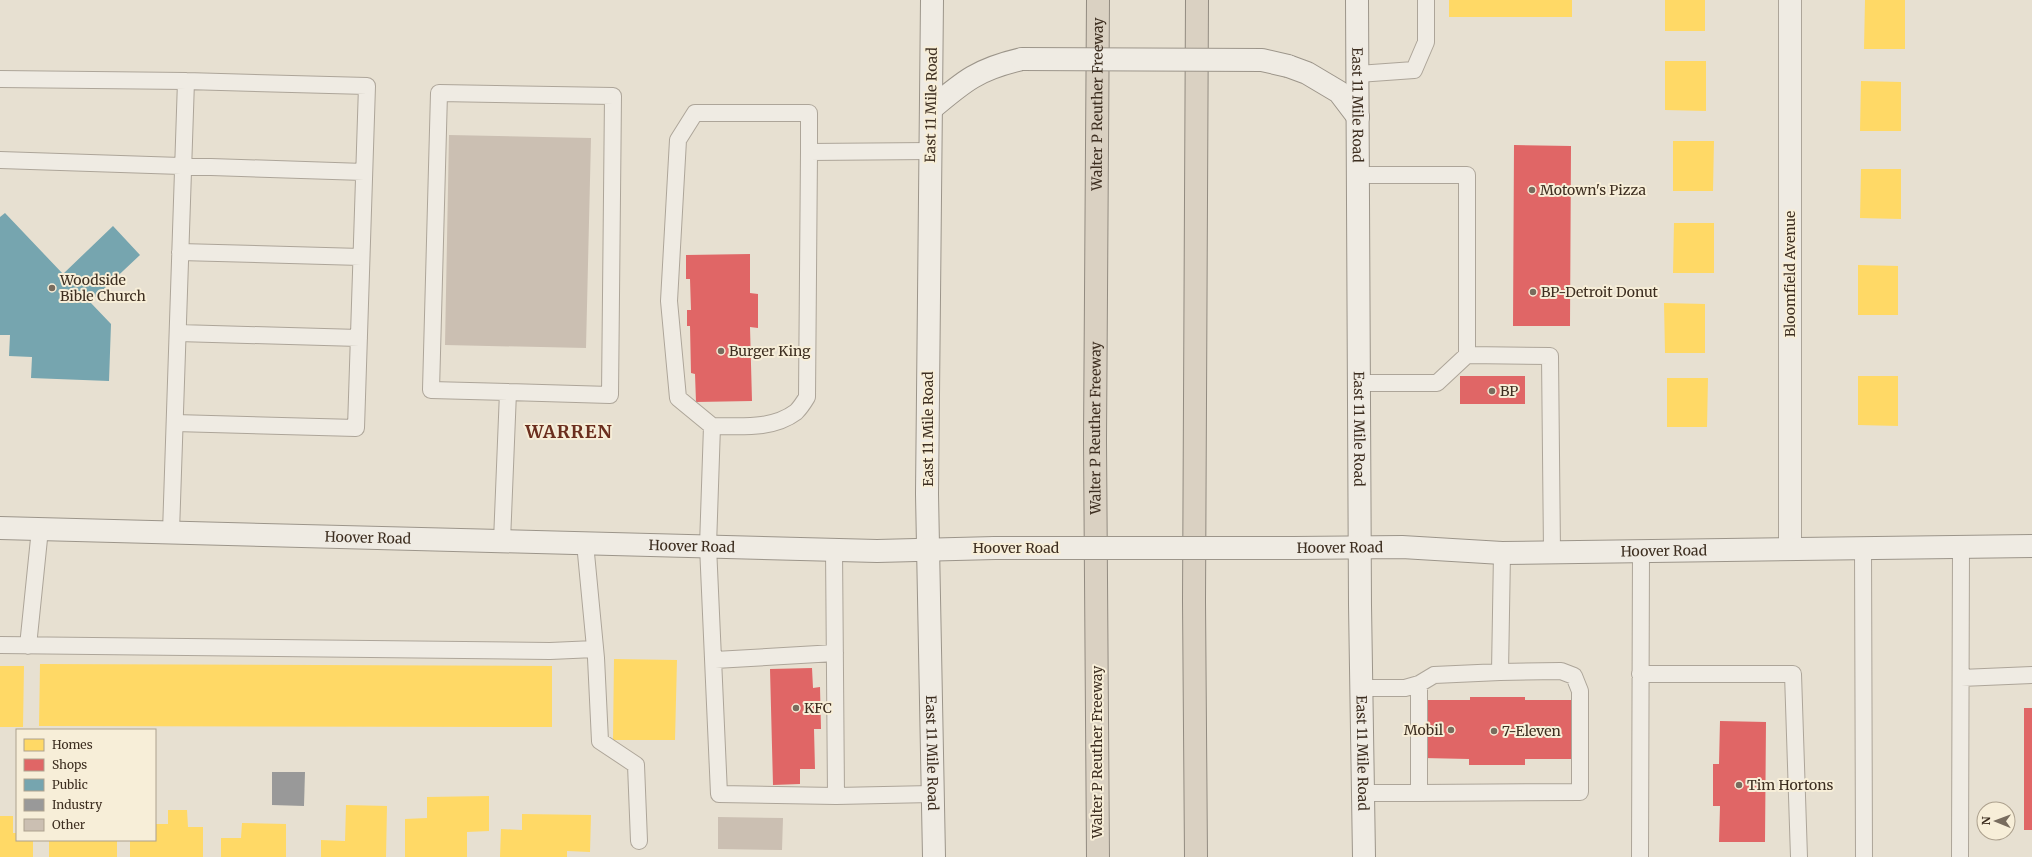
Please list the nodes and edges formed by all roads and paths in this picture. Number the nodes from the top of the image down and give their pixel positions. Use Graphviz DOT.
graph roads {
  1 [pos="932,0"];
  2 [pos="1098,0"];
  3 [pos="1198,0"];
  4 [pos="1357,0"];
  5 [pos="1426,0"];
  6 [pos="1790,0"];
  7 [pos="1358,74"];
  8 [pos="0,79"];
  9 [pos="186,81"];
  10 [pos="931,109"];
  11 [pos="1358,117"];
  12 [pos="930,151"];
  13 [pos="809,152"];
  14 [pos="0,160"];
  15 [pos="183,166"];
  16 [pos="364,172"];
  17 [pos="1359,175"];
  18 [pos="180,252"];
  19 [pos="361,257"];
  20 [pos="178,333"];
  21 [pos="359,338"];
  22 [pos="1467,355"];
  23 [pos="1359,383"];
  24 [pos="508,392"];
  25 [pos="175,422"];
  26 [pos="712,426"];
  27 [pos="0,528"];
  28 [pos="40,529"];
  29 [pos="171,532"];
  30 [pos="502,541"];
  31 [pos="585,543"];
  32 [pos="708,546"];
  33 [pos="1961,546"];
  34 [pos="2032,546"];
  35 [pos="1361,547"];
  36 [pos="1863,547"];
  37 [pos="1790,548"];
  38 [pos="928,549"];
  39 [pos="834,550"];
  40 [pos="1641,550"];
  41 [pos="1552,552"];
  42 [pos="1502,553"];
  43 [pos="0,645"];
  44 [pos="28,646"];
  45 [pos="595,649"];
  46 [pos="835,653"];
  47 [pos="715,660"];
  48 [pos="1500,672"];
  49 [pos="1640,674"];
  50 [pos="2032,675"];
  51 [pos="1961,678"];
  52 [pos="1419,684"];
  53 [pos="1362,688"];
  54 [pos="1363,793"];
  55 [pos="1419,793"];
  56 [pos="932,794"];
  57 [pos="836,796"];
  58 [pos="640,841"];
  59 [pos="934,857"];
  60 [pos="1098,857"];
  61 [pos="1196,857"];
  62 [pos="1364,857"];
  63 [pos="1640,857"];
  64 [pos="1799,857"];
  65 [pos="1864,857"];
  66 [pos="1960,857"];
  1 -- 10 [label="main road, East 11 Mile Road"];
  2 -- 60 [label="highway, Walter P Reuther Freeway"];
  3 -- 61 [label="highway"];
  4 -- 7 [label="main road, East 11 Mile Road"];
  5 -- 7 [label="lane"];
  6 -- 37 [label="main road, Bloomfield Avenue"];
  7 -- 11 [label="main road, East 11 Mile Road"];
  8 -- 9 [label="lane"];
  9 -- 15 [label="lane"];
  9 -- 16 [label="lane"];
  10 -- 11 [label="main road, bridge"];
  10 -- 12 [label="main road, East 11 Mile Road"];
  11 -- 17 [label="main road, East 11 Mile Road"];
  12 -- 13 [label="lane"];
  12 -- 38 [label="main road, East 11 Mile Road"];
  13 -- 26 [label="lane"];
  13 -- 26 [label="lane"];
  14 -- 15 [label="lane"];
  15 -- 16 [label="lane"];
  15 -- 18 [label="lane"];
  16 -- 19 [label="lane"];
  17 -- 22 [label="lane"];
  17 -- 23 [label="main road, East 11 Mile Road"];
  18 -- 19 [label="lane"];
  18 -- 20 [label="lane"];
  19 -- 21 [label="lane"];
  20 -- 21 [label="lane"];
  20 -- 25 [label="lane"];
  21 -- 25 [label="lane"];
  22 -- 23 [label="lane"];
  22 -- 41 [label="lane"];
  23 -- 35 [label="main road, East 11 Mile Road"];
  24 -- 24 [label="lane"];
  24 -- 30 [label="lane"];
  25 -- 29 [label="lane"];
  26 -- 32 [label="lane"];
  27 -- 28 [label="main road, Hoover Road"];
  28 -- 29 [label="main road, Hoover Road"];
  28 -- 44 [label="lane"];
  29 -- 30 [label="main road, Hoover Road"];
  30 -- 31 [label="main road, Hoover Road"];
  31 -- 32 [label="main road, Hoover Road"];
  31 -- 45 [label="lane"];
  32 -- 39 [label="main road, Hoover Road"];
  32 -- 47 [label="lane"];
  33 -- 34 [label="main road, Hoover Road"];
  33 -- 36 [label="main road, Hoover Road"];
  33 -- 51 [label="lane"];
  35 -- 38 [label="main road, Hoover Road, bridge"];
  35 -- 42 [label="main road, Hoover Road"];
  35 -- 53 [label="main road, East 11 Mile Road"];
  36 -- 37 [label="main road, Hoover Road"];
  36 -- 65 [label="lane"];
  37 -- 40 [label="main road, Hoover Road"];
  38 -- 39 [label="main road, Hoover Road"];
  38 -- 56 [label="main road, East 11 Mile Road"];
  39 -- 46 [label="lane"];
  40 -- 41 [label="main road, Hoover Road"];
  40 -- 49 [label="lane"];
  41 -- 42 [label="main road, Hoover Road"];
  42 -- 48 [label="lane"];
  43 -- 44 [label="lane"];
  44 -- 45 [label="lane"];
  45 -- 58 [label="lane"];
  46 -- 47 [label="lane"];
  46 -- 57 [label="lane"];
  47 -- 57 [label="lane"];
  48 -- 52 [label="lane"];
  48 -- 55 [label="lane"];
  49 -- 63 [label="lane"];
  49 -- 64 [label="lane"];
  50 -- 51 [label="lane"];
  51 -- 66 [label="lane"];
  52 -- 53 [label="lane"];
  52 -- 55 [label="lane"];
  53 -- 54 [label="main road, East 11 Mile Road"];
  54 -- 55 [label="lane"];
  54 -- 62 [label="main road, East 11 Mile Road"];
  56 -- 57 [label="lane"];
  56 -- 59 [label="main road, East 11 Mile Road"];
}
